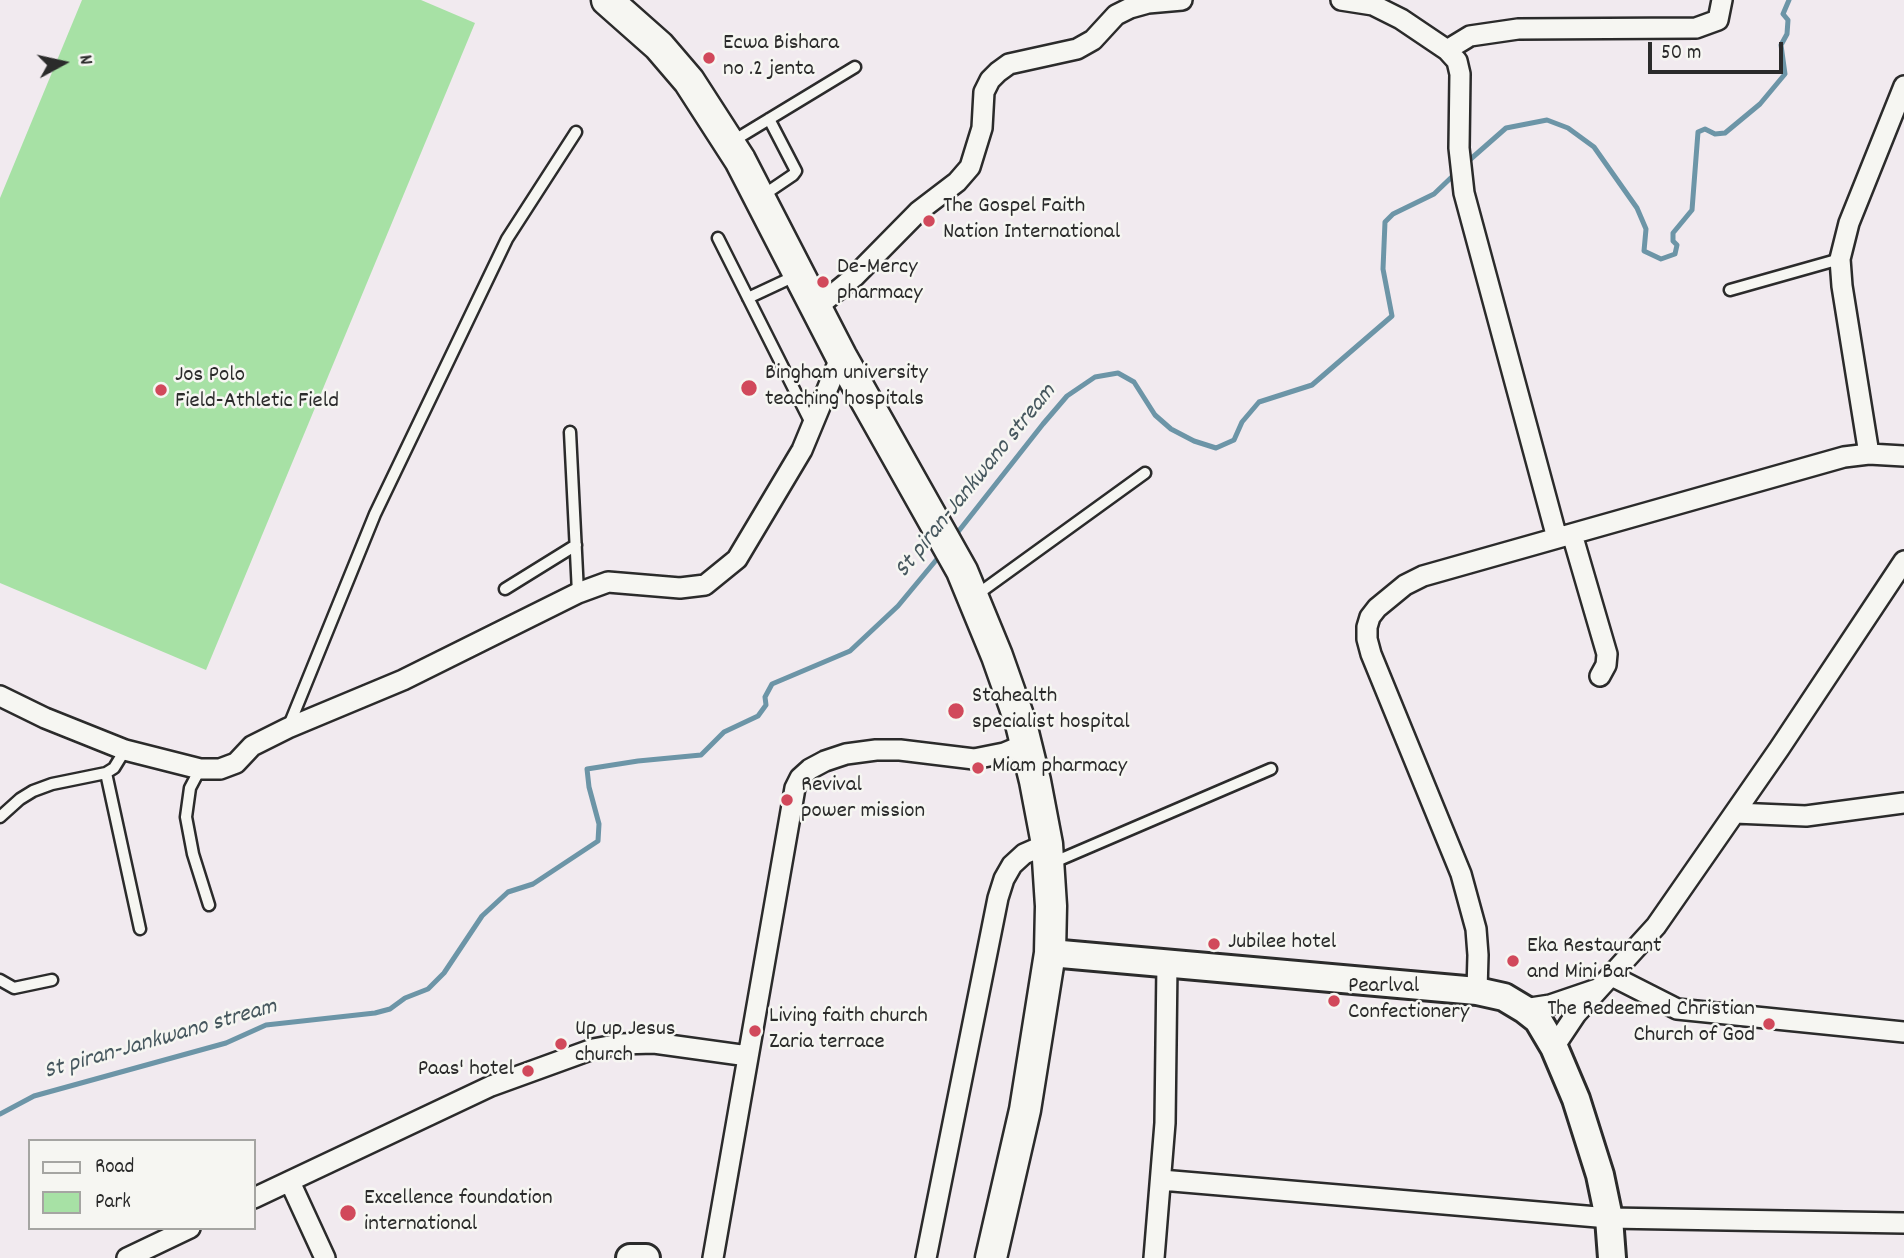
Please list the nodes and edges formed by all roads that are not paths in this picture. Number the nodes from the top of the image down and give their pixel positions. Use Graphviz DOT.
graph roads {
  1 [pos="1182,0"];
  2 [pos="1341,0"];
  3 [pos="1722,0"];
  4 [pos="615,2"];
  5 [pos="1115,8"];
  6 [pos="1447,50"];
  7 [pos="855,67"];
  8 [pos="1904,86"];
  9 [pos="769,119"];
  10 [pos="576,132"];
  11 [pos="729,143"];
  12 [pos="759,198"];
  13 [pos="718,238"];
  14 [pos="1840,259"];
  15 [pos="799,274"];
  16 [pos="1730,290"];
  17 [pos="748,298"];
  18 [pos="816,308"];
  19 [pos="841,356"];
  20 [pos="812,426"];
  21 [pos="570,432"];
  22 [pos="1869,454"];
  23 [pos="1904,456"];
  24 [pos="1144,473"];
  25 [pos="1564,536"];
  26 [pos="576,545"];
  27 [pos="1904,561"];
  28 [pos="967,584"];
  29 [pos="505,589"];
  30 [pos="578,593"];
  31 [pos="1600,676"];
  32 [pos="0,696"];
  33 [pos="288,728"];
  34 [pos="1026,744"];
  35 [pos="125,750"];
  36 [pos="200,769"];
  37 [pos="1271,769"];
  38 [pos="106,773"];
  39 [pos="1904,803"];
  40 [pos="1735,813"];
  41 [pos="0,817"];
  42 [pos="1048,854"];
  43 [pos="209,905"];
  44 [pos="140,929"];
  45 [pos="1050,953"];
  46 [pos="1167,964"];
  47 [pos="0,980"];
  48 [pos="51,980"];
  49 [pos="1606,982"];
  50 [pos="1477,991"];
  51 [pos="1524,1009"];
  52 [pos="1904,1032"];
  53 [pos="1554,1047"];
  54 [pos="748,1056"];
  55 [pos="1161,1180"];
  56 [pos="290,1181"];
  57 [pos="256,1197"];
  58 [pos="1609,1218"];
  59 [pos="1904,1223"];
  60 [pos="999,1226"];
  61 [pos="186,1230"];
  62 [pos="127,1258"];
  63 [pos="325,1258"];
  64 [pos="630,1258"];
  65 [pos="646,1258"];
  66 [pos="713,1258"];
  67 [pos="926,1258"];
  68 [pos="981,1258"];
  69 [pos="991,1258"];
  70 [pos="1154,1258"];
  71 [pos="1612,1258"];
  1 -- 5 [label="street"];
  2 -- 6 [label="street"];
  3 -- 6 [label="street"];
  4 -- 11 [label="main road"];
  5 -- 18 [label="street"];
  6 -- 25 [label="street"];
  7 -- 9 [label="lane"];
  8 -- 14 [label="street"];
  9 -- 11 [label="lane"];
  9 -- 12 [label="lane"];
  10 -- 33 [label="lane"];
  11 -- 12 [label="main road"];
  12 -- 15 [label="main road"];
  13 -- 17 [label="lane"];
  14 -- 16 [label="lane"];
  14 -- 22 [label="street"];
  15 -- 17 [label="lane"];
  15 -- 18 [label="main road"];
  17 -- 20 [label="lane"];
  18 -- 19 [label="main road"];
  19 -- 20 [label="street"];
  19 -- 28 [label="main road"];
  20 -- 30 [label="street"];
  21 -- 26 [label="lane"];
  22 -- 23 [label="street"];
  22 -- 25 [label="street"];
  24 -- 28 [label="lane"];
  25 -- 31 [label="street"];
  25 -- 50 [label="street"];
  26 -- 29 [label="lane"];
  26 -- 30 [label="lane"];
  27 -- 40 [label="street"];
  28 -- 34 [label="main road"];
  30 -- 33 [label="street"];
  32 -- 35 [label="street"];
  33 -- 36 [label="street"];
  34 -- 42 [label="main road"];
  34 -- 54 [label="street"];
  35 -- 36 [label="street"];
  35 -- 38 [label="lane"];
  36 -- 43 [label="lane"];
  37 -- 42 [label="lane"];
  38 -- 41 [label="lane"];
  38 -- 44 [label="lane"];
  39 -- 40 [label="street"];
  40 -- 49 [label="street"];
  42 -- 45 [label="main road"];
  42 -- 67 [label="street"];
  45 -- 46 [label="street"];
  45 -- 60 [label="main road"];
  46 -- 50 [label="street"];
  46 -- 55 [label="street"];
  47 -- 48 [label="lane"];
  49 -- 51 [label="street"];
  49 -- 52 [label="street"];
  49 -- 53 [label="street"];
  50 -- 51 [label="street"];
  51 -- 53 [label="street"];
  53 -- 58 [label="street"];
  54 -- 56 [label="street"];
  54 -- 66 [label="street"];
  55 -- 58 [label="street"];
  55 -- 70 [label="street"];
  56 -- 57 [label="street"];
  56 -- 63 [label="street"];
  58 -- 59 [label="street"];
  58 -- 71 [label="street"];
  60 -- 68 [label="main road"];
  60 -- 69 [label="main road"];
  61 -- 62 [label="street"];
  64 -- 65 [label="street"];
}
